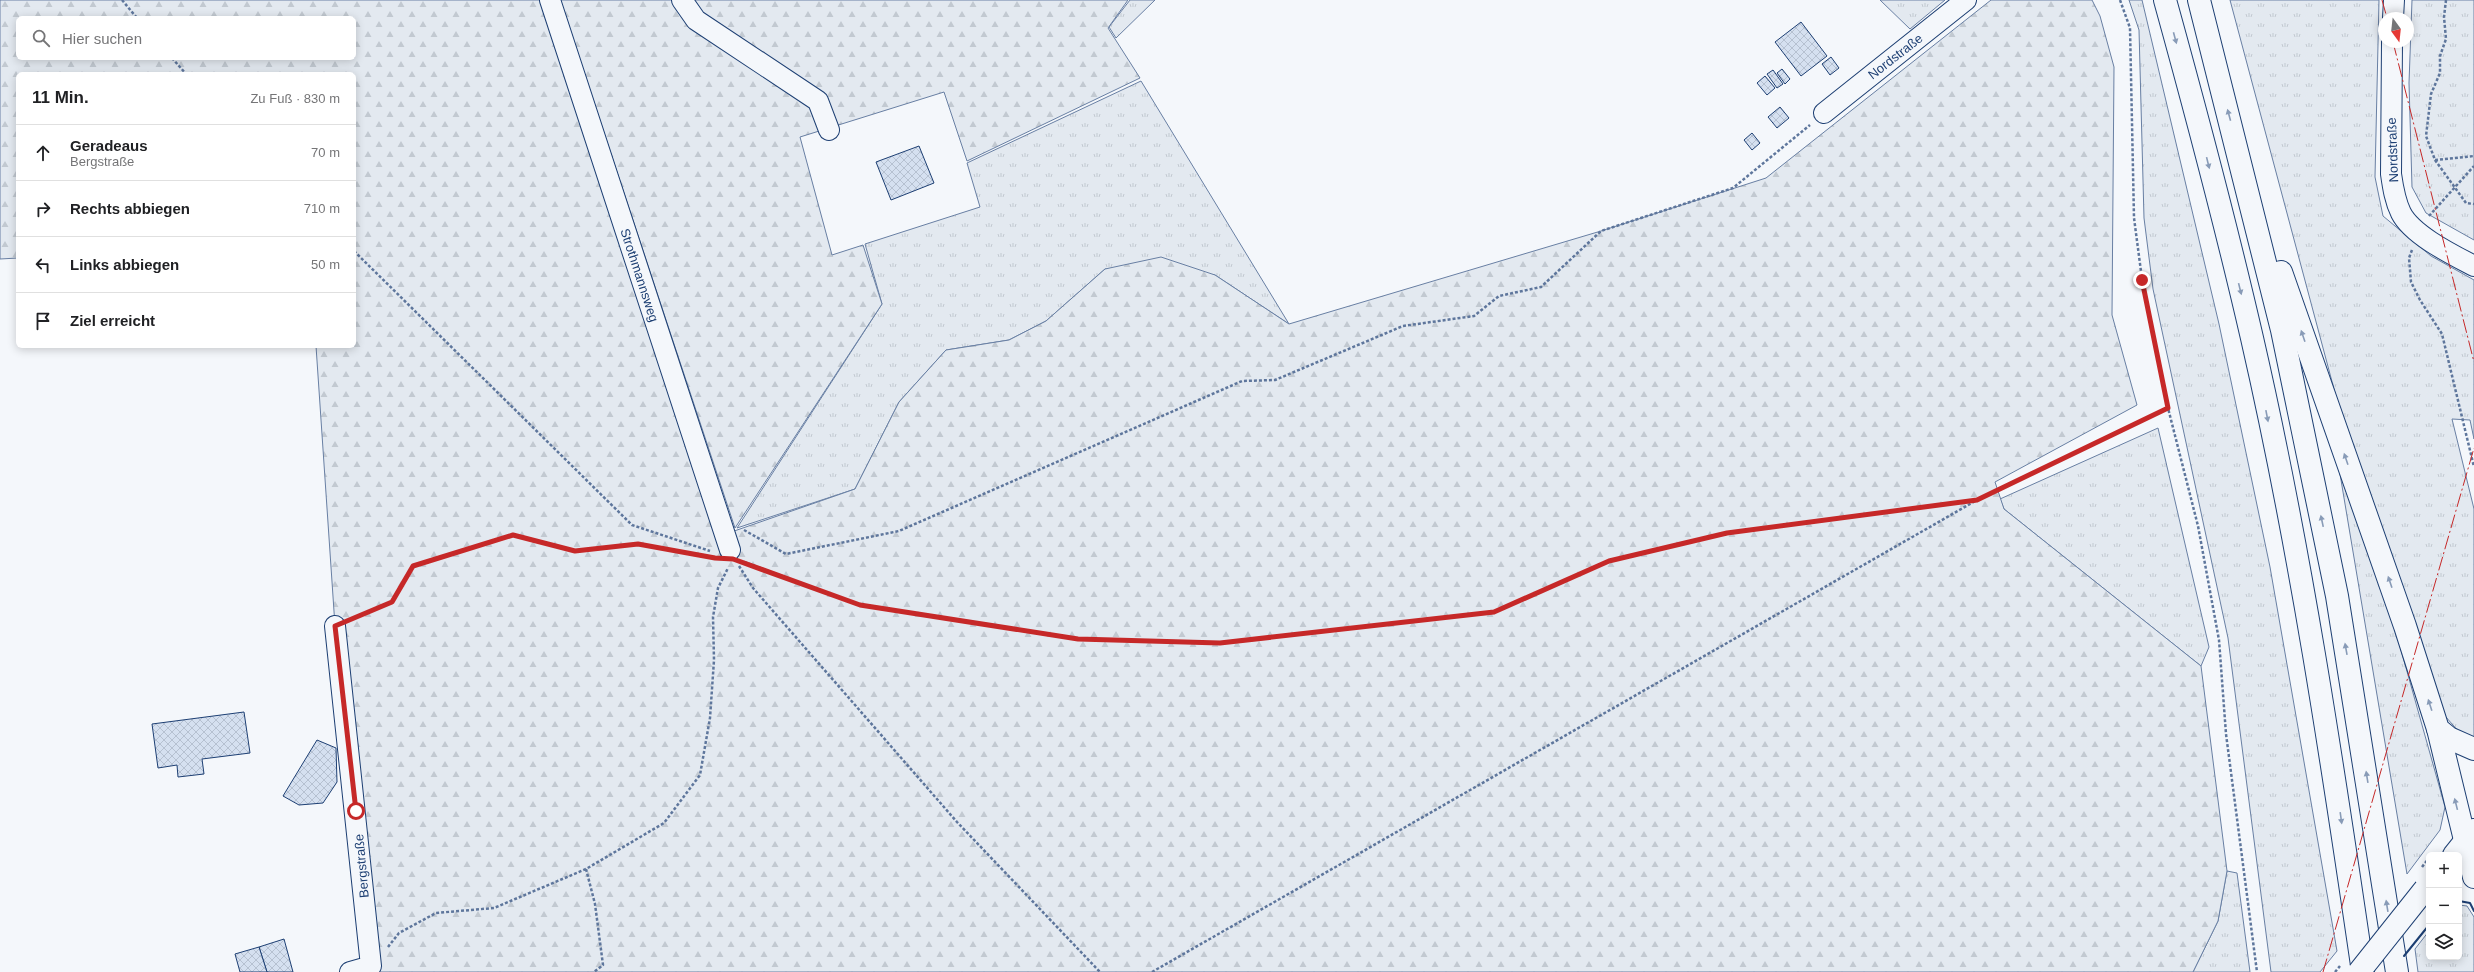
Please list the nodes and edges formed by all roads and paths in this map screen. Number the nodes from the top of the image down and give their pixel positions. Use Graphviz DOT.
graph roads {
  1 [pos="122,0"];
  2 [pos="550,0"];
  3 [pos="682,0"];
  4 [pos="1966,0"];
  5 [pos="2120,0"];
  6 [pos="2165,0"];
  7 [pos="2199,0"];
  8 [pos="2394,0"];
  9 [pos="2446,0"];
  10 [pos="2393,12"];
  11 [pos="135,16"];
  12 [pos="2392,48"];
  13 [pos="174,60"];
  14 [pos="184,72"];
  15 [pos="1824,113"];
  16 [pos="829,130"];
  17 [pos="2239,152"];
  18 [pos="2474,156"];
  19 [pos="2435,160"];
  20 [pos="2474,166"];
  21 [pos="2453,187"];
  22 [pos="2474,204"];
  23 [pos="2417,232"];
  24 [pos="356,253"];
  25 [pos="2474,266"];
  26 [pos="2168,408"];
  27 [pos="2474,467"];
  28 [pos="1977,500"];
  29 [pos="728,558"];
  30 [pos="335,626"];
  31 [pos="2438,729"];
  32 [pos="2474,749"];
  33 [pos="2464,842"];
  34 [pos="586,869"];
  35 [pos="2474,877"];
  36 [pos="2425,880"];
  37 [pos="371,966"];
  38 [pos="350,972"];
  39 [pos="594,972"];
  40 [pos="1100,972"];
  41 [pos="1152,972"];
  42 [pos="2257,972"];
  43 [pos="2359,972"];
  44 [pos="2363,972"];
  45 [pos="2397,972"];
  1 -- 11 [label="path"];
  2 -- 29 [label="street, Strothmannsweg"];
  3 -- 16 [label="street"];
  4 -- 15 [label="street, Nordstraße"];
  5 -- 26 [label="path"];
  6 -- 44 [label="main road, one-way"];
  17 -- 7 [label="main road, one-way"];
  8 -- 10 [label="street"];
  9 -- 19 [label="path"];
  12 -- 23 [label="street, Nordstraße"];
  13 -- 14 [label="path"];
  15 -- 29 [label="path"];
  31 -- 17 [label="main road, one-way"];
  45 -- 17 [label="main road, one-way"];
  18 -- 19 [label="path"];
  19 -- 21 [label="path"];
  20 -- 21 [label="path"];
  21 -- 22 [label="path"];
  21 -- 23 [label="path"];
  23 -- 25 [label="street, Nordstraße"];
  23 -- 27 [label="path"];
  24 -- 29 [label="path"];
  26 -- 28 [label="path"];
  26 -- 42 [label="path"];
  28 -- 29 [label="path"];
  28 -- 41 [label="path"];
  29 -- 30 [label="path"];
  29 -- 34 [label="path"];
  29 -- 40 [label="path"];
  30 -- 37 [label="street, Bergstraße"];
  31 -- 32 [label="main road"];
  33 -- 31 [label="main road, one-way"];
  33 -- 35 [label="main road"];
  34 -- 37 [label="path"];
  34 -- 39 [label="path"];
  36 -- 43 [label="main road, bridge"];
  37 -- 38 [label="street"];
}
